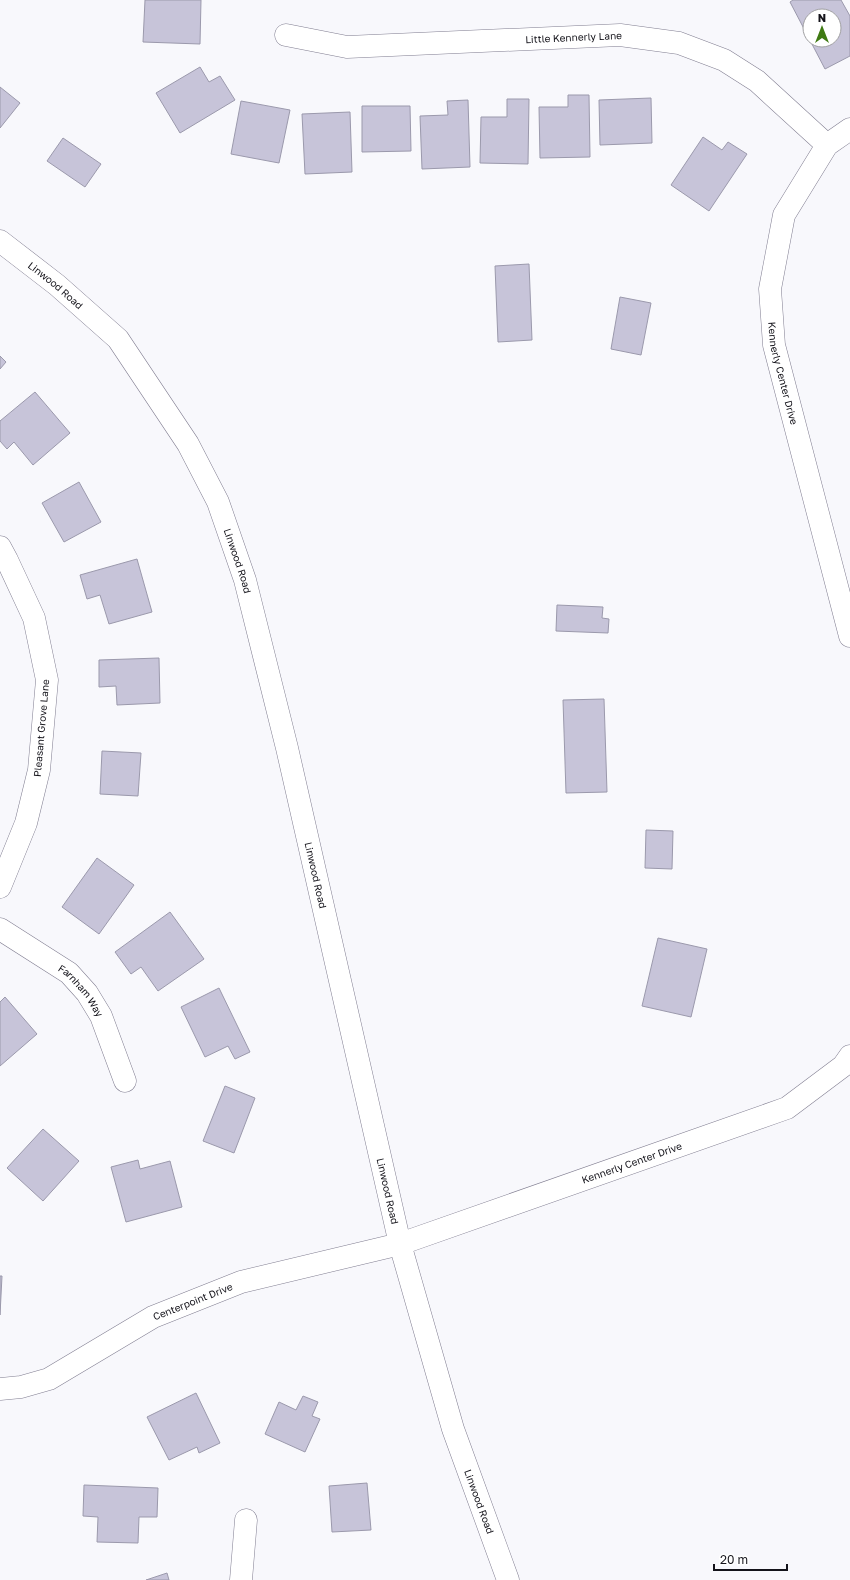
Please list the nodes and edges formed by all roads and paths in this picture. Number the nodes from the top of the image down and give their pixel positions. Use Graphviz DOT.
graph roads {
  1 [pos="286,35"];
  2 [pos="850,129"];
  3 [pos="827,146"];
  4 [pos="0,240"];
  5 [pos="0,547"];
  6 [pos="850,636"];
  7 [pos="0,887"];
  8 [pos="0,930"];
  9 [pos="850,1056"];
  10 [pos="125,1081"];
  11 [pos="400,1244"];
  12 [pos="0,1389"];
  13 [pos="246,1520"];
  14 [pos="241,1580"];
  15 [pos="508,1580"];
  1 -- 3 [label="street, Little Kennerly Lane"];
  2 -- 3 [label="street, Kennerly Center Drive"];
  3 -- 6 [label="street, Kennerly Center Drive"];
  4 -- 11 [label="street, Linwood Road"];
  5 -- 7 [label="street, Pleasant Grove Lane"];
  8 -- 10 [label="street, Farnham Way"];
  9 -- 11 [label="street, Kennerly Center Drive"];
  11 -- 12 [label="street, Centerpoint Drive"];
  11 -- 15 [label="street, Linwood Road"];
  13 -- 14 [label="street"];
}
